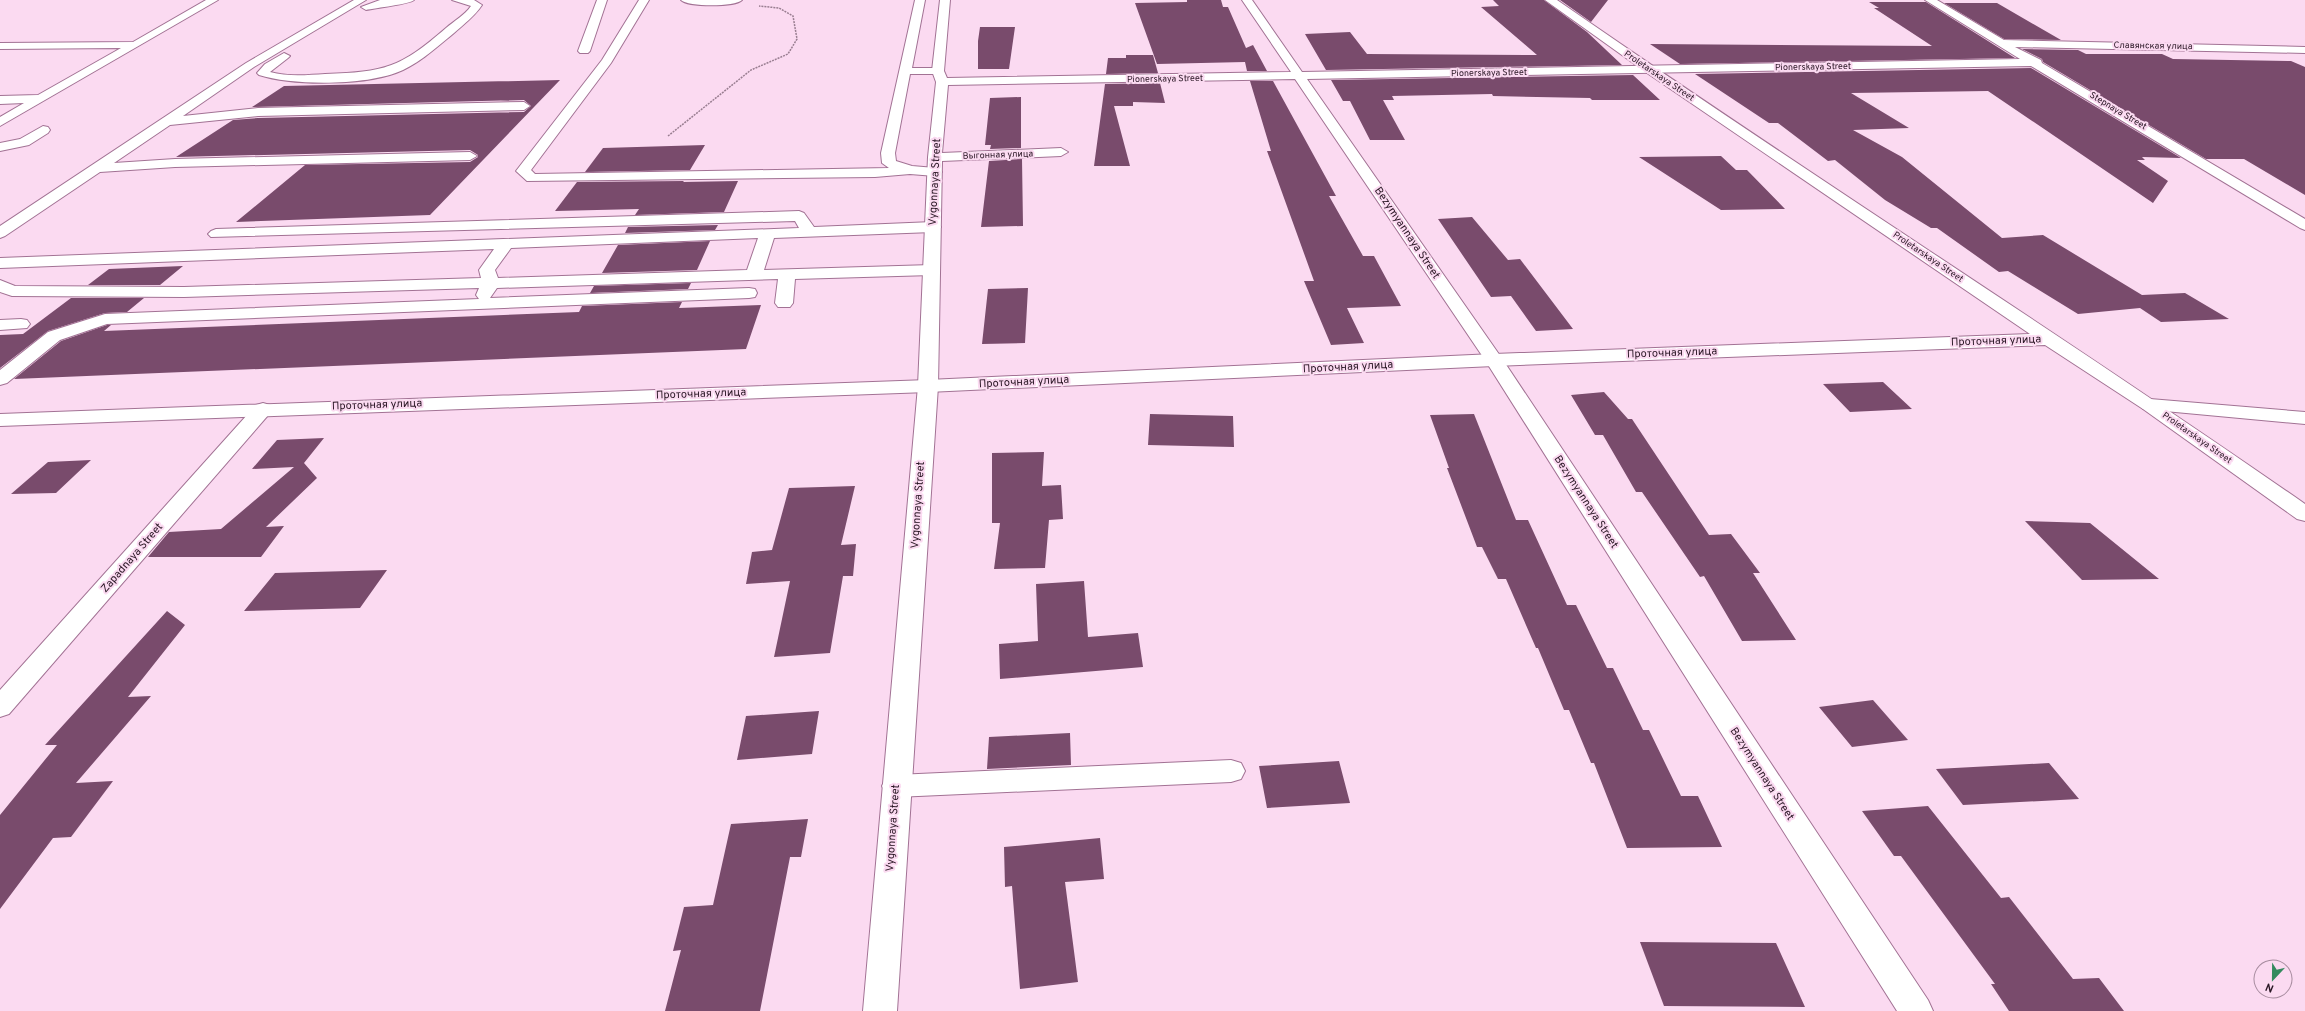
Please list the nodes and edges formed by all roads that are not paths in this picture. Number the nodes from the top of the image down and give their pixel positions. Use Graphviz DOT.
graph roads {
  1 [pos="213,0"];
  2 [pos="378,0"];
  3 [pos="409,0"];
  4 [pos="457,0"];
  5 [pos="602,0"];
  6 [pos="644,0"];
  7 [pos="686,0"];
  8 [pos="920,0"];
  9 [pos="946,0"];
  10 [pos="1247,0"];
  11 [pos="1550,0"];
  12 [pos="1930,0"];
  13 [pos="734,1"];
  14 [pos="363,4"];
  15 [pos="2001,43"];
  16 [pos="135,45"];
  17 [pos="0,46"];
  18 [pos="2305,50"];
  19 [pos="584,51"];
  20 [pos="2037,62"];
  21 [pos="1651,70"];
  22 [pos="905,72"];
  23 [pos="940,76"];
  24 [pos="1300,76"];
  25 [pos="40,99"];
  26 [pos="0,100"];
  27 [pos="524,106"];
  28 [pos="0,122"];
  29 [pos="163,122"];
  30 [pos="43,130"];
  31 [pos="0,147"];
  32 [pos="1061,152"];
  33 [pos="470,156"];
  34 [pos="935,164"];
  35 [pos="95,168"];
  36 [pos="910,170"];
  37 [pos="608,222"];
  38 [pos="2305,225"];
  39 [pos="933,227"];
  40 [pos="388,229"];
  41 [pos="810,232"];
  42 [pos="0,233"];
  43 [pos="768,233"];
  44 [pos="216,234"];
  45 [pos="598,240"];
  46 [pos="506,244"];
  47 [pos="371,249"];
  48 [pos="0,263"];
  49 [pos="932,270"];
  50 [pos="787,274"];
  51 [pos="754,275"];
  52 [pos="491,283"];
  53 [pos="4,292"];
  54 [pos="184,292"];
  55 [pos="749,293"];
  56 [pos="784,303"];
  57 [pos="478,304"];
  58 [pos="157,317"];
  59 [pos="21,324"];
  60 [pos="0,325"];
  61 [pos="2049,339"];
  62 [pos="1494,360"];
  63 [pos="0,379"];
  64 [pos="928,386"];
  65 [pos="2150,405"];
  66 [pos="263,409"];
  67 [pos="2305,418"];
  68 [pos="0,420"];
  69 [pos="2305,514"];
  70 [pos="0,707"];
  71 [pos="1231,771"];
  72 [pos="896,786"];
  73 [pos="880,1011"];
  74 [pos="1916,1011"];
  1 -- 16 [label="street"];
  2 -- 14 [label="street"];
  3 -- 14 [label="street"];
  4 -- 14 [label="street"];
  5 -- 19 [label="street"];
  6 -- 36 [label="street"];
  7 -- 13 [label="street"];
  8 -- 22 [label="street"];
  9 -- 23 [label="street, Vygonnaya Street"];
  10 -- 24 [label="street, Bezymyannaya Street"];
  11 -- 21 [label="street, Proletarskaya Street"];
  12 -- 15 [label="street, Stepnaya Street"];
  14 -- 29 [label="street"];
  15 -- 18 [label="street, Славянская улица"];
  15 -- 20 [label="street, Stepnaya Street"];
  16 -- 17 [label="street"];
  16 -- 25 [label="street"];
  20 -- 21 [label="street, Pionerskaya Street"];
  20 -- 38 [label="street, Stepnaya Street"];
  21 -- 24 [label="street, Pionerskaya Street"];
  21 -- 61 [label="street, Proletarskaya Street"];
  22 -- 23 [label="street, Pionerskaya Street"];
  22 -- 36 [label="street"];
  23 -- 24 [label="street, Pionerskaya Street"];
  23 -- 34 [label="street, Vygonnaya Street"];
  24 -- 62 [label="street, Bezymyannaya Street"];
  25 -- 26 [label="street"];
  25 -- 28 [label="street"];
  27 -- 29 [label="street"];
  29 -- 35 [label="street"];
  30 -- 31 [label="street"];
  32 -- 34 [label="street, Выгонная улица"];
  33 -- 35 [label="street"];
  34 -- 36 [label="street, Выгонная улица"];
  34 -- 39 [label="street, Vygonnaya Street"];
  35 -- 42 [label="street"];
  37 -- 40 [label="street"];
  37 -- 41 [label="street"];
  37 -- 45 [label="street"];
  39 -- 41 [label="street"];
  39 -- 49 [label="street, Vygonnaya Street"];
  40 -- 44 [label="street"];
  40 -- 47 [label="street"];
  41 -- 43 [label="street"];
  43 -- 45 [label="street"];
  43 -- 51 [label="street"];
  45 -- 46 [label="street"];
  46 -- 47 [label="street"];
  46 -- 52 [label="street"];
  47 -- 48 [label="street"];
  49 -- 50 [label="street"];
  49 -- 64 [label="street, Vygonnaya Street"];
  50 -- 51 [label="street"];
  50 -- 56 [label="street"];
  51 -- 52 [label="street"];
  52 -- 54 [label="street"];
  52 -- 57 [label="street"];
  53 -- 54 [label="street"];
  54 -- 58 [label="street"];
  55 -- 57 [label="street"];
  57 -- 58 [label="street"];
  58 -- 63 [label="street"];
  59 -- 60 [label="street"];
  61 -- 62 [label="street, Проточная улица"];
  61 -- 65 [label="street, Proletarskaya Street"];
  62 -- 64 [label="street, Проточная улица"];
  62 -- 74 [label="street, Bezymyannaya Street"];
  64 -- 66 [label="street, Проточная улица"];
  64 -- 72 [label="street, Vygonnaya Street"];
  65 -- 67 [label="street"];
  65 -- 69 [label="street, Proletarskaya Street"];
  66 -- 68 [label="street, Проточная улица"];
  66 -- 70 [label="street, Zapadnaya Street"];
  71 -- 72 [label="street"];
  72 -- 73 [label="street, Vygonnaya Street"];
}
